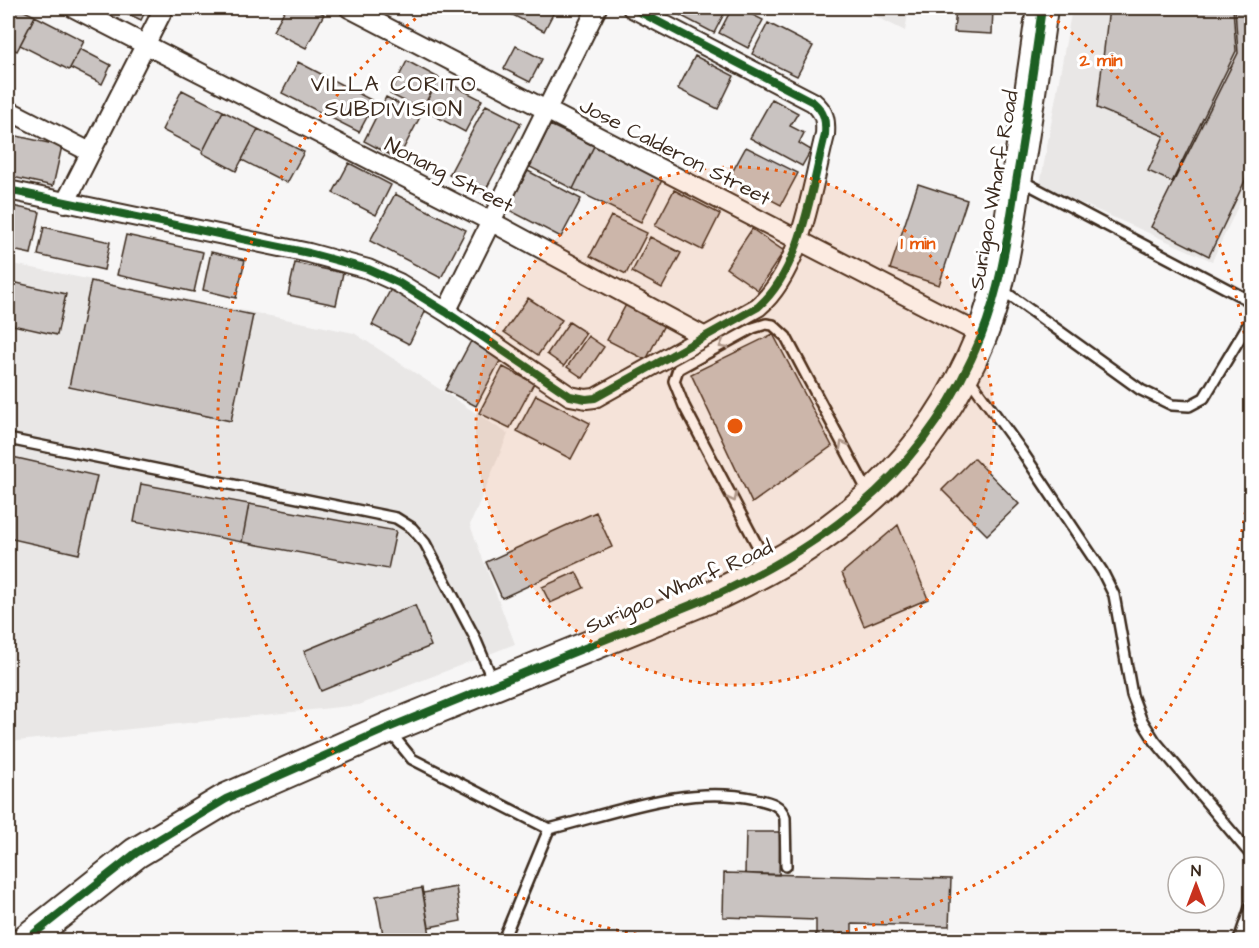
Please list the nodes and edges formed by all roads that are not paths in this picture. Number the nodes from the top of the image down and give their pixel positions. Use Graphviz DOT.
graph roads {
  1 [pos="74,8"];
  2 [pos="164,8"];
  3 [pos="349,8"];
  4 [pos="597,8"];
  5 [pos="632,8"];
  6 [pos="1042,8"];
  7 [pos="144,45"];
  8 [pos="8,110"];
  9 [pos="544,111"];
  10 [pos="90,152"];
  11 [pos="1017,178"];
  12 [pos="8,190"];
  13 [pos="65,203"];
  14 [pos="490,221"];
  15 [pos="798,241"];
  16 [pos="997,286"];
  17 [pos="1251,302"];
  18 [pos="446,312"];
  19 [pos="1251,318"];
  20 [pos="982,335"];
  21 [pos="705,337"];
  22 [pos="964,373"];
  23 [pos="8,439"];
  24 [pos="870,496"];
  25 [pos="770,570"];
  26 [pos="495,686"];
  27 [pos="388,728"];
  28 [pos="549,828"];
  29 [pos="1251,856"];
  30 [pos="786,866"];
  31 [pos="1251,902"];
  32 [pos="26,940"];
  33 [pos="503,940"];
  34 [pos="1239,940"];
  1 -- 7 [label="street, Nonang Street"];
  2 -- 7 [label="street"];
  3 -- 9 [label="street, Jose Calderon Street"];
  4 -- 9 [label="street"];
  5 -- 15 [label="street"];
  6 -- 11 [label="main road, Surigao Wharf Road"];
  7 -- 10 [label="street"];
  7 -- 14 [label="street, Nonang Street"];
  8 -- 10 [label="street"];
  9 -- 14 [label="street"];
  9 -- 15 [label="street, Jose Calderon Street"];
  10 -- 13 [label="street"];
  11 -- 16 [label="main road, Surigao Wharf Road"];
  11 -- 17 [label="lane"];
  12 -- 13 [label="street"];
  13 -- 18 [label="street"];
  14 -- 18 [label="street"];
  14 -- 21 [label="street, Nonang Street"];
  15 -- 20 [label="street, Jose Calderon Street"];
  15 -- 21 [label="street"];
  16 -- 19 [label="lane"];
  16 -- 20 [label="main road, Surigao Wharf Road"];
  18 -- 21 [label="street"];
  20 -- 22 [label="main road, Surigao Wharf Road"];
  22 -- 24 [label="main road, Surigao Wharf Road"];
  22 -- 29 [label="lane"];
  23 -- 26 [label="lane"];
  24 -- 25 [label="main road, Surigao Wharf Road"];
  24 -- 25 [label="lane, one-way"];
  25 -- 26 [label="main road, Surigao Wharf Road"];
  26 -- 27 [label="main road, Surigao Wharf Road"];
  27 -- 28 [label="lane"];
  27 -- 32 [label="main road, Surigao Wharf Road"];
  28 -- 30 [label="lane"];
  28 -- 33 [label="lane"];
  31 -- 34 [label="lane"];
}
